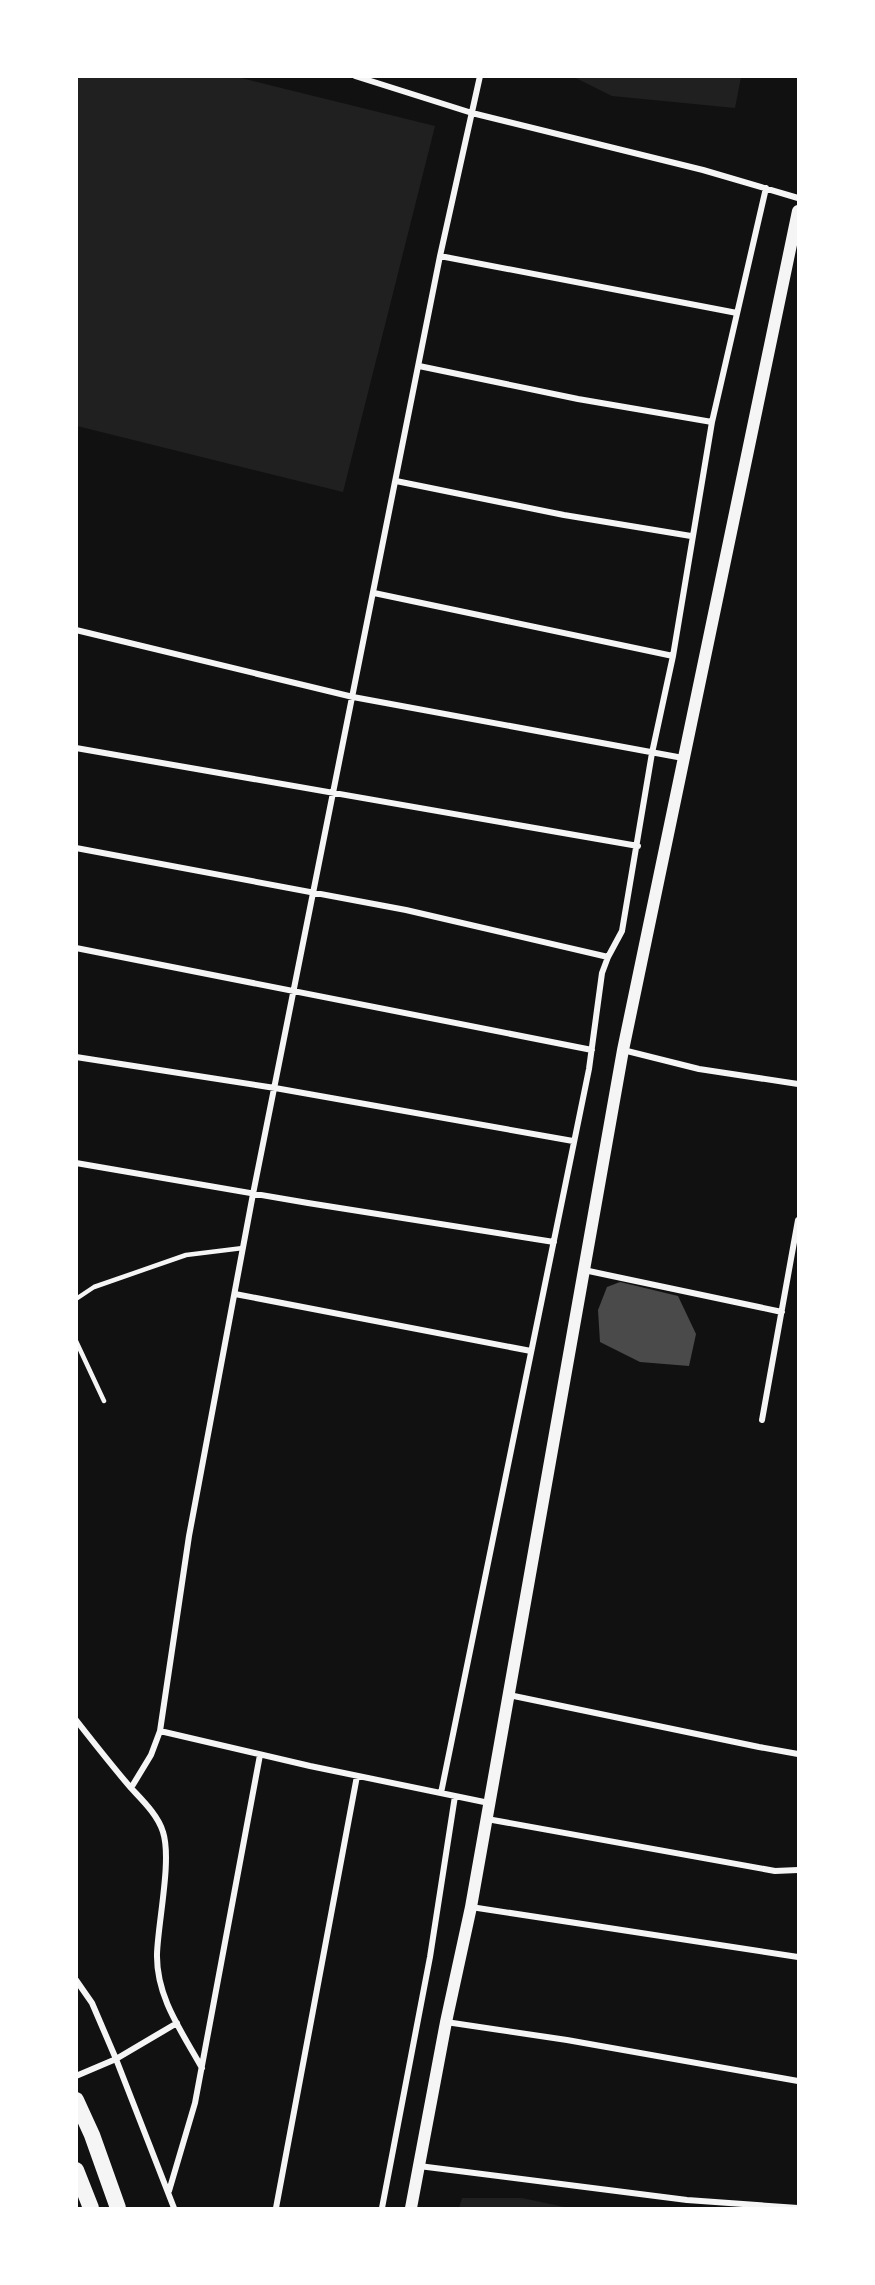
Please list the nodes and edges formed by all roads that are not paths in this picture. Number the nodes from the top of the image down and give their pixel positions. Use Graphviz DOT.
graph roads {
  1 [pos="355,76"];
  2 [pos="480,76"];
  3 [pos="472,113"];
  4 [pos="766,188"];
  5 [pos="798,198"];
  6 [pos="798,211"];
  7 [pos="440,256"];
  8 [pos="737,313"];
  9 [pos="418,366"];
  10 [pos="712,423"];
  11 [pos="396,481"];
  12 [pos="691,536"];
  13 [pos="374,592"];
  14 [pos="76,630"];
  15 [pos="673,656"];
  16 [pos="353,697"];
  17 [pos="76,748"];
  18 [pos="652,753"];
  19 [pos="683,758"];
  20 [pos="334,794"];
  21 [pos="638,846"];
  22 [pos="76,848"];
  23 [pos="314,894"];
  24 [pos="76,948"];
  25 [pos="608,957"];
  26 [pos="294,993"];
  27 [pos="592,1050"];
  28 [pos="623,1050"];
  29 [pos="76,1057"];
  30 [pos="798,1084"];
  31 [pos="275,1088"];
  32 [pos="573,1141"];
  33 [pos="76,1163"];
  34 [pos="253,1194"];
  35 [pos="798,1220"];
  36 [pos="554,1242"];
  37 [pos="243,1248"];
  38 [pos="584,1270"];
  39 [pos="235,1293"];
  40 [pos="76,1299"];
  41 [pos="782,1312"];
  42 [pos="76,1341"];
  43 [pos="531,1351"];
  44 [pos="104,1401"];
  45 [pos="762,1420"];
  46 [pos="508,1695"];
  47 [pos="76,1720"];
  48 [pos="160,1731"];
  49 [pos="798,1754"];
  50 [pos="260,1755"];
  51 [pos="357,1776"];
  52 [pos="132,1788"];
  53 [pos="441,1793"];
  54 [pos="455,1796"];
  55 [pos="489,1803"];
  56 [pos="486,1819"];
  57 [pos="798,1870"];
  58 [pos="471,1907"];
  59 [pos="798,1957"];
  60 [pos="76,1980"];
  61 [pos="446,2022"];
  62 [pos="177,2023"];
  63 [pos="116,2059"];
  64 [pos="202,2068"];
  65 [pos="76,2076"];
  66 [pos="798,2080"];
  67 [pos="76,2100"];
  68 [pos="419,2166"];
  69 [pos="76,2170"];
  70 [pos="169,2191"];
  71 [pos="91,2208"];
  72 [pos="118,2208"];
  73 [pos="174,2208"];
  74 [pos="276,2208"];
  75 [pos="382,2208"];
  76 [pos="411,2208"];
  77 [pos="798,2208"];
  1 -- 3 [label="street"];
  2 -- 3 [label="street"];
  3 -- 4 [label="street"];
  3 -- 7 [label="street"];
  4 -- 5 [label="street"];
  4 -- 8 [label="street"];
  6 -- 19 [label="main road"];
  7 -- 8 [label="street"];
  7 -- 9 [label="street"];
  8 -- 10 [label="street"];
  9 -- 10 [label="street"];
  9 -- 11 [label="street"];
  10 -- 12 [label="street"];
  11 -- 12 [label="street"];
  11 -- 13 [label="street"];
  12 -- 15 [label="street"];
  13 -- 15 [label="street"];
  13 -- 16 [label="street"];
  14 -- 16 [label="street"];
  15 -- 18 [label="street"];
  16 -- 18 [label="street"];
  16 -- 20 [label="street"];
  17 -- 20 [label="street"];
  18 -- 19 [label="street"];
  18 -- 21 [label="street"];
  19 -- 28 [label="main road"];
  20 -- 21 [label="street"];
  20 -- 23 [label="street"];
  21 -- 25 [label="street"];
  22 -- 23 [label="street"];
  23 -- 25 [label="street"];
  23 -- 26 [label="street"];
  24 -- 26 [label="street"];
  25 -- 27 [label="street"];
  26 -- 27 [label="street"];
  26 -- 31 [label="street"];
  27 -- 32 [label="street"];
  28 -- 30 [label="street"];
  28 -- 38 [label="main road"];
  29 -- 31 [label="street"];
  31 -- 32 [label="street"];
  31 -- 34 [label="street"];
  32 -- 36 [label="street"];
  33 -- 34 [label="street"];
  34 -- 36 [label="street"];
  34 -- 37 [label="street"];
  35 -- 41 [label="street"];
  36 -- 43 [label="street"];
  37 -- 39 [label="street"];
  37 -- 40 [label="lane"];
  38 -- 41 [label="street"];
  38 -- 46 [label="main road"];
  39 -- 43 [label="street"];
  39 -- 48 [label="street"];
  41 -- 45 [label="street"];
  42 -- 44 [label="lane"];
  43 -- 53 [label="street"];
  46 -- 49 [label="street"];
  46 -- 55 [label="main road"];
  47 -- 52 [label="street"];
  48 -- 50 [label="street"];
  48 -- 52 [label="street"];
  50 -- 51 [label="street"];
  50 -- 64 [label="street"];
  51 -- 53 [label="street"];
  51 -- 74 [label="street"];
  52 -- 62 [label="street"];
  53 -- 54 [label="street"];
  54 -- 55 [label="street"];
  54 -- 75 [label="street"];
  55 -- 56 [label="main road"];
  56 -- 57 [label="street"];
  56 -- 58 [label="main road"];
  58 -- 59 [label="street"];
  58 -- 61 [label="main road"];
  60 -- 63 [label="street"];
  61 -- 66 [label="street"];
  61 -- 68 [label="main road"];
  62 -- 63 [label="street"];
  62 -- 64 [label="street"];
  63 -- 65 [label="street"];
  63 -- 70 [label="street"];
  64 -- 70 [label="street"];
  67 -- 72 [label="highway"];
  68 -- 76 [label="main road"];
  68 -- 77 [label="street"];
  69 -- 71 [label="highway"];
  70 -- 73 [label="street"];
}
